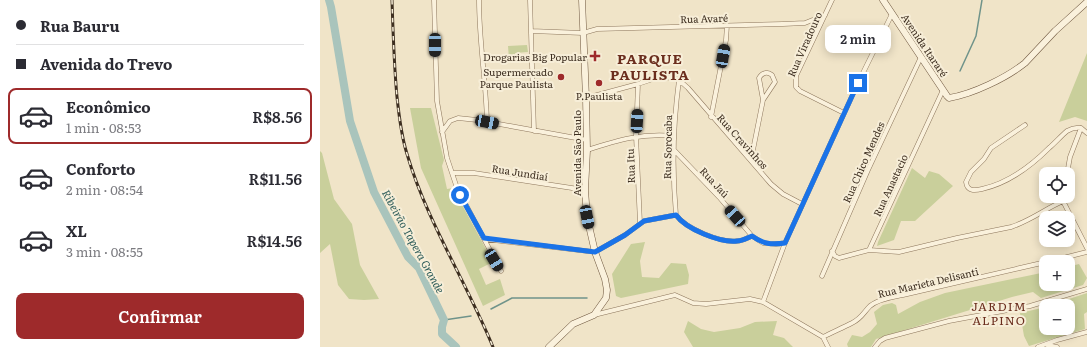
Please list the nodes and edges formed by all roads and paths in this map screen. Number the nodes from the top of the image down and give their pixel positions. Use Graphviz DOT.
graph roads {
  1 [pos="434,0"];
  2 [pos="479,0"];
  3 [pos="530,0"];
  4 [pos="582,0"];
  5 [pos="832,0"];
  6 [pos="883,0"];
  7 [pos="1087,2"];
  8 [pos="892,14"];
  9 [pos="824,16"];
  10 [pos="727,25"];
  11 [pos="531,31"];
  12 [pos="583,33"];
  13 [pos="921,57"];
  14 [pos="679,80"];
  15 [pos="638,84"];
  16 [pos="943,90"];
  17 [pos="586,98"];
  18 [pos="762,100"];
  19 [pos="844,113"];
  20 [pos="711,117"];
  21 [pos="487,122"];
  22 [pos="1025,126"];
  23 [pos="1081,128"];
  24 [pos="534,131"];
  25 [pos="442,132"];
  26 [pos="1087,133"];
  27 [pos="636,136"];
  28 [pos="674,136"];
  29 [pos="587,140"];
  30 [pos="587,150"];
  31 [pos="674,150"];
  32 [pos="751,160"];
  33 [pos="1068,167"];
  34 [pos="452,173"];
  35 [pos="585,190"];
  36 [pos="1060,203"];
  37 [pos="1064,203"];
  38 [pos="802,204"];
  39 [pos="676,215"];
  40 [pos="640,223"];
  41 [pos="752,236"];
  42 [pos="484,238"];
  43 [pos="785,243"];
  44 [pos="1087,248"];
  45 [pos="869,250"];
  46 [pos="832,251"];
  47 [pos="595,252"];
  48 [pos="1087,252"];
  49 [pos="1075,255"];
  50 [pos="1039,264"];
  51 [pos="501,271"];
  52 [pos="822,276"];
  53 [pos="1087,289"];
  54 [pos="763,302"];
  55 [pos="594,315"];
  56 [pos="1087,332"];
  57 [pos="823,337"];
  58 [pos="1046,344"];
  59 [pos="549,347"];
  60 [pos="828,347"];
  61 [pos="875,347"];
  62 [pos="1038,347"];
  63 [pos="1057,347"];
  1 -- 25 [label="street"];
  2 -- 21 [label="street"];
  3 -- 11 [label="street"];
  4 -- 12 [label="main road, Avenida São Paulo"];
  5 -- 9 [label="street, Rua Viradouro"];
  6 -- 8 [label="main road, Avenida Itararé"];
  7 -- 16 [label="main road, Avenida Itararé"];
  8 -- 13 [label="main road, Avenida Itararé"];
  8 -- 19 [label="street"];
  9 -- 10 [label="street, Rua Avaré"];
  9 -- 19 [label="street, Rua Viradouro"];
  10 -- 12 [label="street, Rua Avaré"];
  10 -- 20 [label="street"];
  11 -- 12 [label="street, Rua Avaré"];
  11 -- 24 [label="street"];
  12 -- 17 [label="main road, Avenida São Paulo"];
  13 -- 16 [label="main road, Avenida Itararé"];
  13 -- 46 [label="street, Rua Chico Mendes"];
  14 -- 15 [label="street"];
  14 -- 20 [label="street, Rua Cravinhos"];
  14 -- 28 [label="street, Rua Sorocaba"];
  15 -- 17 [label="street"];
  15 -- 27 [label="street, Rua Itu"];
  16 -- 45 [label="street, Rua Anastacio"];
  17 -- 29 [label="main road, Avenida São Paulo"];
  18 -- 18 [label="street"];
  18 -- 32 [label="street"];
  19 -- 38 [label="street"];
  20 -- 32 [label="street, Rua Cravinhos"];
  21 -- 24 [label="street"];
  21 -- 25 [label="street"];
  22 -- 23 [label="street"];
  23 -- 26 [label="street"];
  23 -- 33 [label="street"];
  24 -- 29 [label="street"];
  25 -- 34 [label="street"];
  27 -- 28 [label="street"];
  27 -- 30 [label="street"];
  27 -- 40 [label="street, Rua Itu"];
  28 -- 31 [label="street, Rua Sorocaba"];
  29 -- 30 [label="main road, Avenida São Paulo"];
  30 -- 35 [label="main road, Avenida São Paulo"];
  31 -- 39 [label="street, Rua Sorocaba"];
  31 -- 41 [label="street, Rua Jaú"];
  32 -- 38 [label="street, Rua Cravinhos"];
  34 -- 35 [label="street, Rua Jundiaí"];
  34 -- 42 [label="street"];
  35 -- 47 [label="main road, Avenida São Paulo"];
  36 -- 45 [label="street"];
  37 -- 44 [label="street"];
  38 -- 43 [label="street"];
  39 -- 40 [label="street"];
  39 -- 41 [label="street"];
  40 -- 47 [label="street"];
  41 -- 43 [label="street, Rua Jaú"];
  42 -- 47 [label="street"];
  42 -- 51 [label="street"];
  43 -- 54 [label="street"];
  45 -- 46 [label="street"];
  46 -- 52 [label="street, Rua Chico Mendes"];
  47 -- 55 [label="main road, Avenida São Paulo"];
  48 -- 49 [label="street, Rua Marieta Delisanti"];
  50 -- 57 [label="street, Rua Marieta Delisanti"];
  53 -- 61 [label="street"];
  54 -- 55 [label="street"];
  54 -- 57 [label="street"];
  55 -- 59 [label="main road"];
  56 -- 58 [label="street"];
  57 -- 60 [label="street"];
  58 -- 62 [label="street"];
  58 -- 63 [label="street"];
}
